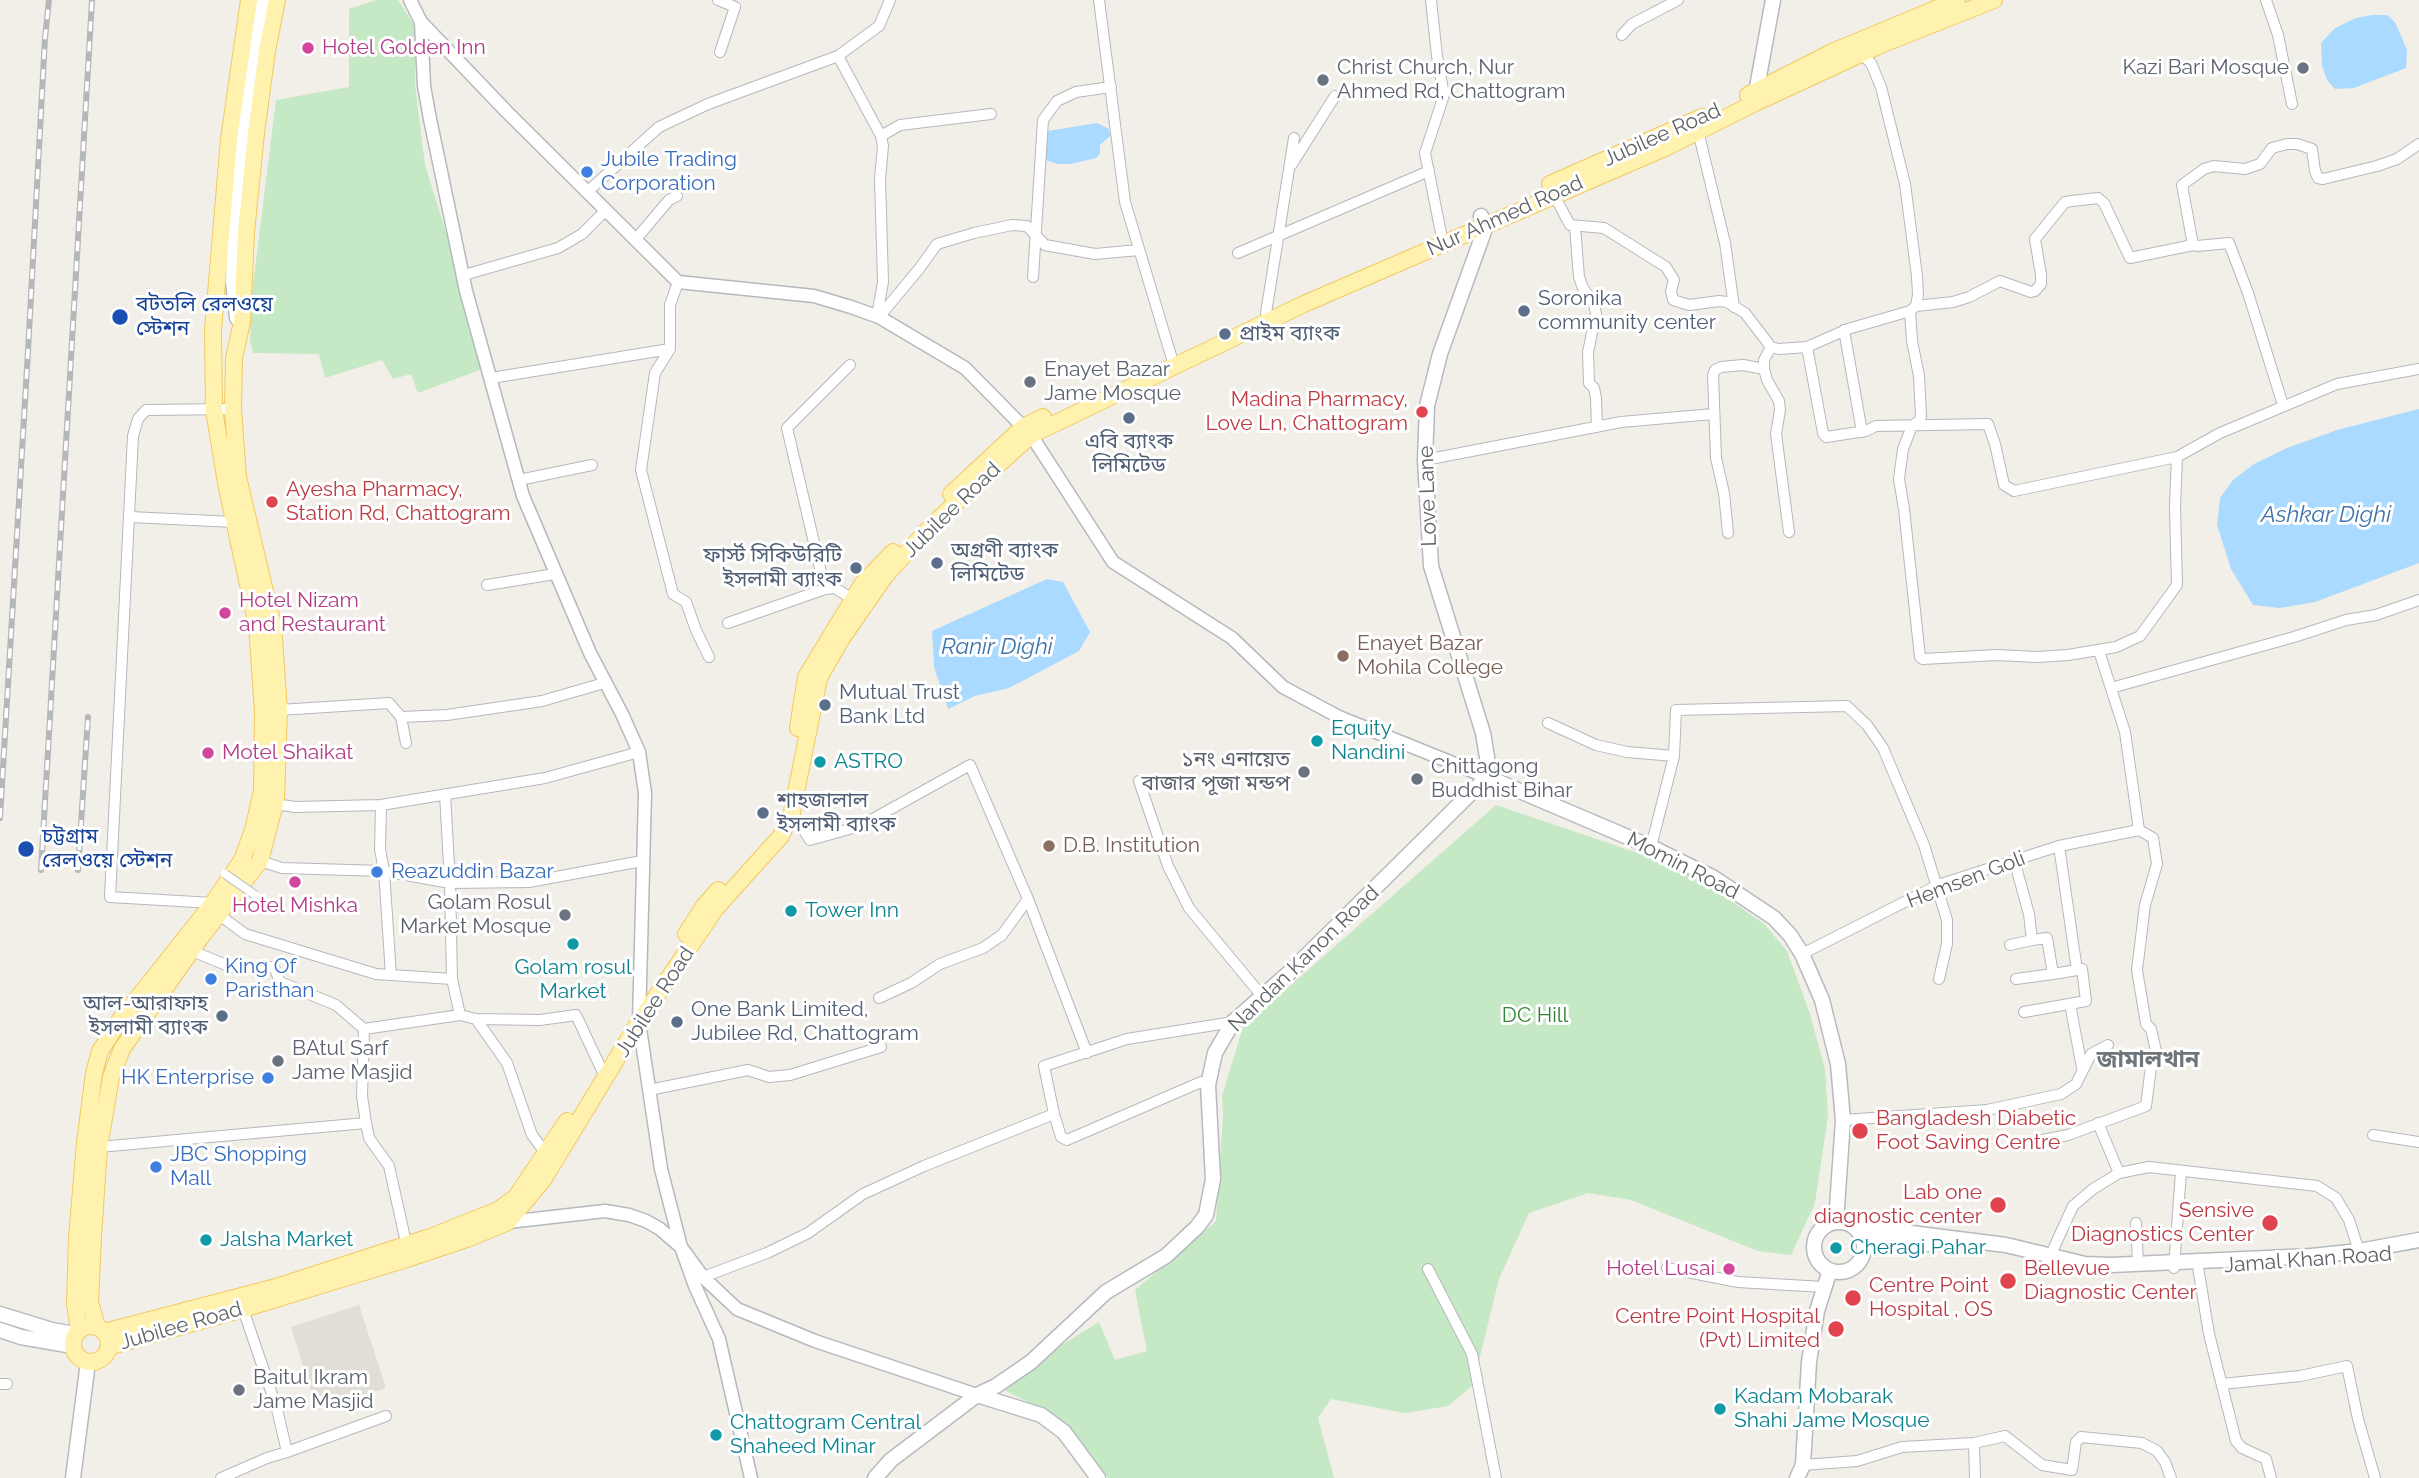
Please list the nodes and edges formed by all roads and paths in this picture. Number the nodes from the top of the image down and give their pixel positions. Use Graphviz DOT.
graph roads {
  1 [pos="249,0"];
  2 [pos="264,0"];
  3 [pos="277,0"];
  4 [pos="411,0"];
  5 [pos="718,0"];
  6 [pos="890,0"];
  7 [pos="1099,0"];
  8 [pos="1431,0"];
  9 [pos="1678,0"];
  10 [pos="1773,0"];
  11 [pos="1957,0"];
  12 [pos="1994,0"];
  13 [pos="2266,0"];
  14 [pos="421,22"];
  15 [pos="1622,35"];
  16 [pos="720,52"];
  17 [pos="1862,55"];
  18 [pos="838,56"];
  19 [pos="1111,87"];
  20 [pos="1335,96"];
  21 [pos="1755,97"];
  22 [pos="2292,104"];
  23 [pos="991,114"];
  24 [pos="1698,131"];
  25 [pos="881,136"];
  26 [pos="1294,138"];
  27 [pos="2419,144"];
  28 [pos="1289,169"];
  29 [pos="1429,171"];
  30 [pos="587,192"];
  31 [pos="1554,195"];
  32 [pos="677,196"];
  33 [pos="606,211"];
  34 [pos="235,212"];
  35 [pos="1483,221"];
  36 [pos="1575,227"];
  37 [pos="1441,233"];
  38 [pos="1035,235"];
  39 [pos="1278,236"];
  40 [pos="636,239"];
  41 [pos="2193,245"];
  42 [pos="1139,250"];
  43 [pos="1238,253"];
  44 [pos="464,275"];
  45 [pos="1033,277"];
  46 [pos="678,282"];
  47 [pos="1734,307"];
  48 [pos="1913,309"];
  49 [pos="1266,313"];
  50 [pos="878,316"];
  51 [pos="213,330"];
  52 [pos="1844,330"];
  53 [pos="239,335"];
  54 [pos="1771,346"];
  55 [pos="1807,347"];
  56 [pos="670,349"];
  57 [pos="1172,359"];
  58 [pos="850,365"];
  59 [pos="1764,369"];
  60 [pos="2419,369"];
  61 [pos="491,378"];
  62 [pos="2283,405"];
  63 [pos="233,409"];
  64 [pos="215,410"];
  65 [pos="1713,414"];
  66 [pos="1912,426"];
  67 [pos="1597,427"];
  68 [pos="1862,432"];
  69 [pos="1025,435"];
  70 [pos="2177,457"];
  71 [pos="1425,460"];
  72 [pos="592,465"];
  73 [pos="519,480"];
  74 [pos="130,517"];
  75 [pos="234,522"];
  76 [pos="1789,532"];
  77 [pos="1728,533"];
  78 [pos="555,574"];
  79 [pos="487,585"];
  80 [pos="825,589"];
  81 [pos="2419,600"];
  82 [pos="858,603"];
  83 [pos="727,623"];
  84 [pos="2099,651"];
  85 [pos="709,657"];
  86 [pos="604,683"];
  87 [pos="2111,688"];
  88 [pos="279,710"];
  89 [pos="401,717"];
  90 [pos="1548,723"];
  91 [pos="406,743"];
  92 [pos="639,752"];
  93 [pos="1674,756"];
  94 [pos="1487,777"];
  95 [pos="1139,781"];
  96 [pos="445,794"];
  97 [pos="275,804"];
  98 [pos="381,805"];
  99 [pos="792,812"];
  100 [pos="2139,831"];
  101 [pos="2059,846"];
  102 [pos="1651,847"];
  103 [pos="2014,860"];
  104 [pos="260,861"];
  105 [pos="642,862"];
  106 [pos="384,872"];
  107 [pos="225,874"];
  108 [pos="450,883"];
  109 [pos="1938,886"];
  110 [pos="255,895"];
  111 [pos="1028,898"];
  112 [pos="216,909"];
  113 [pos="2032,940"];
  114 [pos="2010,945"];
  115 [pos="191,951"];
  116 [pos="1802,954"];
  117 [pos="2077,970"];
  118 [pos="2053,974"];
  119 [pos="391,975"];
  120 [pos="452,979"];
  121 [pos="1939,979"];
  122 [pos="2016,979"];
  123 [pos="1262,996"];
  124 [pos="879,998"];
  125 [pos="2070,1004"];
  126 [pos="2024,1012"];
  127 [pos="640,1014"];
  128 [pos="460,1015"];
  129 [pos="477,1019"];
  130 [pos="120,1020"];
  131 [pos="1233,1022"];
  132 [pos="364,1029"];
  133 [pos="133,1033"];
  134 [pos="2108,1045"];
  135 [pos="881,1048"];
  136 [pos="1087,1053"];
  137 [pos="2082,1068"];
  138 [pos="603,1074"];
  139 [pos="1208,1085"];
  140 [pos="649,1090"];
  141 [pos="1054,1114"];
  142 [pos="1843,1120"];
  143 [pos="366,1123"];
  144 [pos="2098,1123"];
  145 [pos="2373,1135"];
  146 [pos="2419,1142"];
  147 [pos="2028,1143"];
  148 [pos="99,1147"];
  149 [pos="549,1158"];
  150 [pos="2119,1172"];
  151 [pos="2180,1172"];
  152 [pos="508,1222"];
  153 [pos="1836,1222"];
  154 [pos="2136,1223"];
  155 [pos="1861,1236"];
  156 [pos="2419,1240"];
  157 [pos="681,1247"];
  158 [pos="408,1251"];
  159 [pos="2359,1251"];
  160 [pos="2419,1251"];
  161 [pos="2051,1254"];
  162 [pos="2138,1263"];
  163 [pos="2174,1266"];
  164 [pos="2197,1267"];
  165 [pos="1667,1268"];
  166 [pos="1428,1269"];
  167 [pos="1830,1270"];
  168 [pos="703,1277"];
  169 [pos="1824,1287"];
  170 [pos="243,1309"];
  171 [pos="0,1314"];
  172 [pos="0,1330"];
  173 [pos="103,1335"];
  174 [pos="76,1336"];
  175 [pos="91,1362"];
  176 [pos="2222,1384"];
  177 [pos="977,1395"];
  178 [pos="386,1416"];
  179 [pos="1974,1443"];
  180 [pos="287,1452"];
  181 [pos="1800,1471"];
  182 [pos="74,1478"];
  183 [pos="81,1478"];
  184 [pos="221,1478"];
  185 [pos="751,1478"];
  186 [pos="875,1478"];
  187 [pos="1098,1478"];
  188 [pos="1496,1478"];
  189 [pos="1975,1478"];
  190 [pos="2171,1478"];
  191 [pos="2272,1478"];
  192 [pos="2375,1478"];
  1 -- 51 [label="main road"];
  2 -- 34 [label="main road"];
  3 -- 53 [label="main road"];
  4 -- 14 [label="street"];
  5 -- 16 [label="street"];
  6 -- 18 [label="street"];
  7 -- 19 [label="street"];
  8 -- 29 [label="street"];
  9 -- 15 [label="street"];
  10 -- 21 [label="main road"];
  11 -- 21 [label="main road, Jubilee Road"];
  12 -- 17 [label="main road, Nur Ahmed Road"];
  13 -- 22 [label="street"];
  14 -- 30 [label="street"];
  14 -- 44 [label="street"];
  17 -- 21 [label="main road, Nur Ahmed Road"];
  17 -- 48 [label="street"];
  18 -- 25 [label="street"];
  18 -- 30 [label="street"];
  19 -- 38 [label="street"];
  19 -- 42 [label="street"];
  20 -- 28 [label="street"];
  21 -- 24 [label="main road, Nur Ahmed Road"];
  21 -- 35 [label="main road, Jubilee Road"];
  23 -- 25 [label="street"];
  24 -- 31 [label="main road, Nur Ahmed Road"];
  24 -- 47 [label="street"];
  25 -- 50 [label="street"];
  26 -- 28 [label="street"];
  27 -- 41 [label="street"];
  28 -- 39 [label="street"];
  29 -- 37 [label="street"];
  29 -- 39 [label="street"];
  30 -- 33 [label="street"];
  31 -- 35 [label="main road, Nur Ahmed Road"];
  31 -- 36 [label="street"];
  32 -- 40 [label="street"];
  33 -- 40 [label="street"];
  33 -- 44 [label="street"];
  34 -- 51 [label="main road"];
  34 -- 53 [label="main road"];
  35 -- 37 [label="main road, Jubilee Road"];
  35 -- 69 [label="main road, Nur Ahmed Road"];
  35 -- 71 [label="main road, Love Lane"];
  36 -- 47 [label="street"];
  36 -- 67 [label="street"];
  37 -- 49 [label="main road, Jubilee Road"];
  38 -- 42 [label="street"];
  38 -- 45 [label="street"];
  38 -- 50 [label="street"];
  39 -- 43 [label="street"];
  39 -- 49 [label="street"];
  40 -- 46 [label="street"];
  41 -- 48 [label="street"];
  41 -- 62 [label="street"];
  42 -- 57 [label="street"];
  44 -- 61 [label="street"];
  46 -- 50 [label="street"];
  46 -- 56 [label="street"];
  47 -- 54 [label="street"];
  48 -- 52 [label="street"];
  48 -- 66 [label="street"];
  49 -- 57 [label="main road, Jubilee Road"];
  50 -- 69 [label="street"];
  51 -- 64 [label="main road"];
  52 -- 55 [label="street"];
  52 -- 68 [label="street"];
  53 -- 63 [label="main road"];
  54 -- 55 [label="street"];
  54 -- 59 [label="street"];
  55 -- 68 [label="street"];
  56 -- 61 [label="street"];
  56 -- 85 [label="street"];
  57 -- 69 [label="main road, Jubilee Road"];
  58 -- 80 [label="street"];
  59 -- 65 [label="street"];
  59 -- 76 [label="street"];
  60 -- 62 [label="street"];
  61 -- 73 [label="street"];
  62 -- 70 [label="street"];
  63 -- 64 [label="street"];
  63 -- 88 [label="main road"];
  64 -- 74 [label="street"];
  64 -- 75 [label="main road"];
  65 -- 67 [label="street"];
  65 -- 77 [label="street"];
  66 -- 68 [label="street"];
  66 -- 70 [label="street"];
  66 -- 84 [label="street"];
  67 -- 71 [label="street"];
  69 -- 82 [label="main road, Jubilee Road"];
  69 -- 94 [label="street"];
  70 -- 84 [label="street"];
  71 -- 94 [label="main road, Love Lane"];
  72 -- 73 [label="street"];
  73 -- 78 [label="street"];
  74 -- 75 [label="street"];
  74 -- 112 [label="street"];
  75 -- 112 [label="main road"];
  78 -- 79 [label="street"];
  78 -- 86 [label="street"];
  80 -- 82 [label="street"];
  80 -- 83 [label="street"];
  81 -- 87 [label="street"];
  82 -- 99 [label="main road, Jubilee Road"];
  82 -- 127 [label="main road"];
  84 -- 87 [label="street"];
  86 -- 89 [label="street"];
  86 -- 92 [label="street"];
  87 -- 100 [label="street"];
  88 -- 89 [label="street"];
  88 -- 97 [label="main road"];
  89 -- 91 [label="street"];
  90 -- 93 [label="street"];
  92 -- 96 [label="street"];
  92 -- 105 [label="street"];
  93 -- 102 [label="street"];
  93 -- 109 [label="street"];
  94 -- 102 [label="main road, Momin Road"];
  94 -- 123 [label="main road, Nandan Kanon Road"];
  95 -- 123 [label="street"];
  96 -- 98 [label="street"];
  96 -- 108 [label="street"];
  97 -- 98 [label="street"];
  97 -- 104 [label="main road"];
  98 -- 106 [label="street"];
  99 -- 111 [label="street"];
  99 -- 127 [label="main road, Jubilee Road"];
  100 -- 101 [label="street, Hemsen Goli"];
  100 -- 144 [label="street"];
  101 -- 103 [label="street, Hemsen Goli"];
  101 -- 117 [label="street"];
  102 -- 116 [label="main road, Momin Road"];
  103 -- 109 [label="street, Hemsen Goli"];
  103 -- 113 [label="street"];
  104 -- 106 [label="street"];
  104 -- 112 [label="main road"];
  105 -- 108 [label="street"];
  105 -- 127 [label="street"];
  106 -- 108 [label="street"];
  106 -- 119 [label="street"];
  107 -- 110 [label="street, bridge"];
  108 -- 120 [label="street"];
  109 -- 116 [label="street, Hemsen Goli"];
  109 -- 121 [label="street"];
  111 -- 124 [label="street"];
  111 -- 136 [label="street"];
  112 -- 115 [label="main road"];
  112 -- 119 [label="street"];
  112 -- 130 [label="main road"];
  113 -- 114 [label="street"];
  113 -- 118 [label="street"];
  115 -- 132 [label="street"];
  115 -- 133 [label="main road"];
  116 -- 142 [label="main road, Momin Road"];
  117 -- 118 [label="street"];
  117 -- 125 [label="street"];
  118 -- 122 [label="street"];
  119 -- 120 [label="street"];
  120 -- 128 [label="street"];
  123 -- 131 [label="main road, Nandan Kanon Road"];
  125 -- 126 [label="street"];
  125 -- 137 [label="street"];
  127 -- 138 [label="main road, Jubilee Road"];
  127 -- 140 [label="street"];
  128 -- 129 [label="street"];
  128 -- 132 [label="street"];
  129 -- 138 [label="street"];
  129 -- 149 [label="street"];
  130 -- 133 [label="main road"];
  130 -- 174 [label="main road"];
  131 -- 136 [label="street"];
  131 -- 139 [label="main road, Nandan Kanon Road"];
  132 -- 143 [label="street"];
  133 -- 148 [label="main road"];
  134 -- 137 [label="street"];
  135 -- 140 [label="street"];
  136 -- 141 [label="street"];
  137 -- 142 [label="street"];
  138 -- 149 [label="main road, Jubilee Road"];
  139 -- 141 [label="street"];
  139 -- 177 [label="main road, Nandan Kanon Road"];
  140 -- 157 [label="street"];
  141 -- 168 [label="street"];
  142 -- 153 [label="main road, Momin Road"];
  143 -- 148 [label="street"];
  143 -- 158 [label="street"];
  144 -- 147 [label="street"];
  144 -- 150 [label="street"];
  145 -- 146 [label="street"];
  148 -- 173 [label="main road"];
  149 -- 152 [label="main road, Jubilee Road"];
  149 -- 158 [label="main road"];
  150 -- 151 [label="street"];
  150 -- 161 [label="street"];
  151 -- 159 [label="street"];
  151 -- 163 [label="street"];
  152 -- 157 [label="street"];
  152 -- 158 [label="main road, Jubilee Road"];
  153 -- 155 [label="main road"];
  153 -- 167 [label="main road"];
  154 -- 162 [label="street"];
  155 -- 161 [label="main road"];
  155 -- 163 [label="main road, Jamal Khan Road"];
  155 -- 167 [label="main road"];
  156 -- 159 [label="main road"];
  157 -- 168 [label="street"];
  157 -- 185 [label="street"];
  158 -- 170 [label="main road, Jubilee Road"];
  158 -- 173 [label="main road"];
  159 -- 163 [label="main road"];
  160 -- 164 [label="main road, Jamal Khan Road"];
  161 -- 162 [label="main road"];
  162 -- 163 [label="main road"];
  163 -- 164 [label="main road, Jamal Khan Road"];
  164 -- 176 [label="street"];
  165 -- 169 [label="street"];
  166 -- 188 [label="street"];
  167 -- 169 [label="main road"];
  168 -- 177 [label="street"];
  169 -- 181 [label="main road"];
  170 -- 173 [label="main road, Jubilee Road"];
  170 -- 180 [label="street"];
  171 -- 174 [label="main road"];
  172 -- 174 [label="main road"];
  173 -- 174 [label="main road"];
  173 -- 175 [label="main road"];
  174 -- 175 [label="main road"];
  175 -- 182 [label="main road"];
  175 -- 183 [label="main road"];
  176 -- 191 [label="street"];
  176 -- 192 [label="street"];
  177 -- 186 [label="main road, Nandan Kanon Road"];
  177 -- 187 [label="main road"];
  178 -- 180 [label="street"];
  179 -- 181 [label="street"];
  179 -- 189 [label="street"];
  179 -- 190 [label="street"];
  180 -- 184 [label="street"];
}
